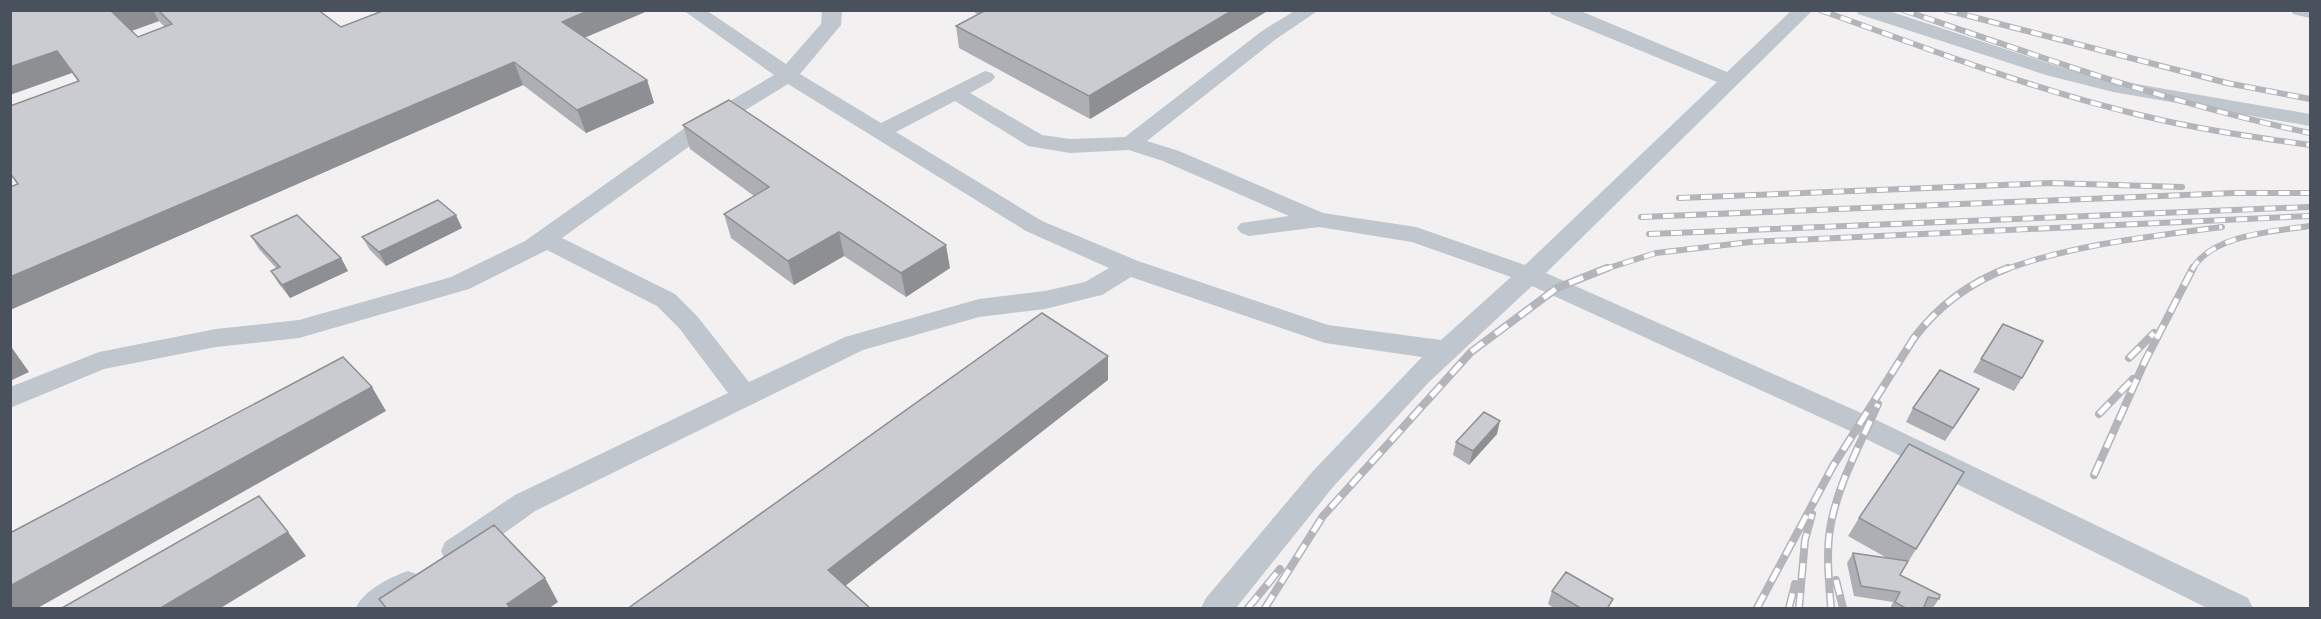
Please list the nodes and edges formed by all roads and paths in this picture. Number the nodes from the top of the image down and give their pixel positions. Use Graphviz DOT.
graph roads {
  1 [pos="692,10"];
  2 [pos="832,10"];
  3 [pos="1310,10"];
  4 [pos="1558,10"];
  5 [pos="1804,10"];
  6 [pos="1865,10"];
  7 [pos="2300,10"];
  8 [pos="2310,12"];
  9 [pos="788,75"];
  10 [pos="985,77"];
  11 [pos="1731,81"];
  12 [pos="956,93"];
  13 [pos="2310,120"];
  14 [pos="880,131"];
  15 [pos="1131,143"];
  16 [pos="1319,220"];
  17 [pos="1249,228"];
  18 [pos="545,239"];
  19 [pos="1129,267"];
  20 [pos="1529,275"];
  21 [pos="1447,350"];
  22 [pos="745,396"];
  23 [pos="10,398"];
  24 [pos="372,609"];
  25 [pos="1217,609"];
  26 [pos="2237,609"];
  1 -- 9 [label="street"];
  2 -- 9 [label="street"];
  3 -- 15 [label="street"];
  4 -- 11 [label="street"];
  5 -- 11 [label="street"];
  6 -- 13 [label="street"];
  7 -- 8 [label="street"];
  9 -- 14 [label="street"];
  9 -- 18 [label="street"];
  10 -- 12 [label="street"];
  11 -- 20 [label="street"];
  12 -- 14 [label="street"];
  12 -- 15 [label="street"];
  14 -- 19 [label="street"];
  15 -- 16 [label="street"];
  16 -- 17 [label="street"];
  16 -- 20 [label="street"];
  18 -- 22 [label="street"];
  18 -- 23 [label="street"];
  19 -- 21 [label="street"];
  19 -- 22 [label="street"];
  20 -- 21 [label="street"];
  20 -- 26 [label="street"];
  21 -- 25 [label="street"];
  22 -- 24 [label="street"];
}
